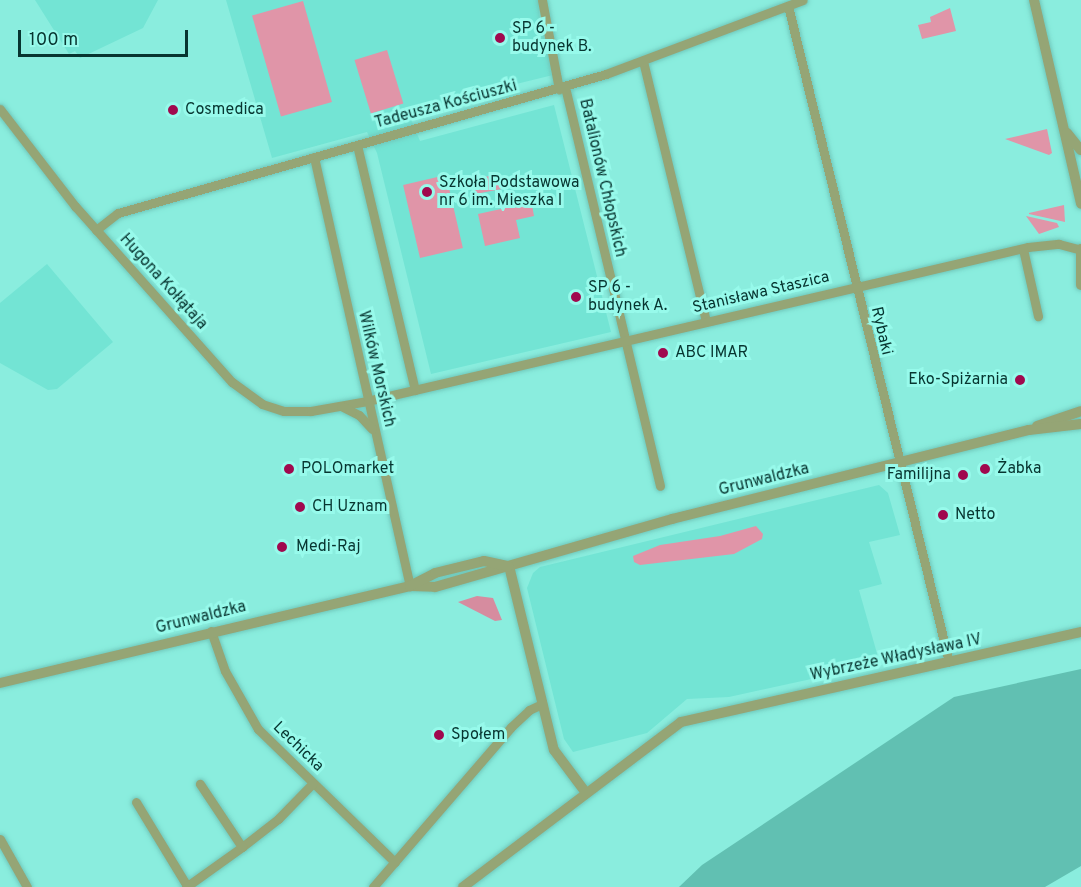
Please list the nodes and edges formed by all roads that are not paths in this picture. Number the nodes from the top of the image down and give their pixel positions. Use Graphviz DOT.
graph roads {
  1 [pos="542,0"];
  2 [pos="803,0"];
  3 [pos="1034,0"];
  4 [pos="789,6"];
  5 [pos="643,61"];
  6 [pos="562,88"];
  7 [pos="0,109"];
  8 [pos="1064,128"];
  9 [pos="357,145"];
  10 [pos="1081,150"];
  11 [pos="314,157"];
  12 [pos="1071,159"];
  13 [pos="1081,169"];
  14 [pos="1081,204"];
  15 [pos="96,230"];
  16 [pos="1023,249"];
  17 [pos="1081,250"];
  18 [pos="1081,285"];
  19 [pos="855,286"];
  20 [pos="1038,316"];
  21 [pos="706,321"];
  22 [pos="625,339"];
  23 [pos="415,390"];
  24 [pos="367,401"];
  25 [pos="1081,404"];
  26 [pos="341,406"];
  27 [pos="1077,412"];
  28 [pos="1081,424"];
  29 [pos="1029,430"];
  30 [pos="375,434"];
  31 [pos="898,462"];
  32 [pos="660,486"];
  33 [pos="509,566"];
  34 [pos="410,586"];
  35 [pos="211,631"];
  36 [pos="1081,632"];
  37 [pos="949,662"];
  38 [pos="0,683"];
  39 [pos="542,705"];
  40 [pos="313,783"];
  41 [pos="200,784"];
  42 [pos="585,792"];
  43 [pos="136,802"];
  44 [pos="0,839"];
  45 [pos="242,847"];
  46 [pos="395,862"];
  47 [pos="27,887"];
  48 [pos="186,887"];
  49 [pos="373,887"];
  50 [pos="463,887"];
  1 -- 6 [label="street, Batalionów Chłopskich"];
  2 -- 4 [label="street, Tadeusza Kościuszki"];
  3 -- 8 [label="street"];
  4 -- 5 [label="street, Tadeusza Kościuszki"];
  4 -- 19 [label="street, Rybaki"];
  5 -- 6 [label="street, Tadeusza Kościuszki"];
  5 -- 21 [label="street"];
  6 -- 9 [label="street, Tadeusza Kościuszki"];
  6 -- 22 [label="street, Batalionów Chłopskich"];
  7 -- 15 [label="street, Hugona Kołłątaja"];
  8 -- 10 [label="street"];
  8 -- 12 [label="street"];
  9 -- 11 [label="street, Tadeusza Kościuszki"];
  9 -- 23 [label="street, Wilków Morskich"];
  11 -- 15 [label="street, Tadeusza Kościuszki"];
  11 -- 24 [label="street, Wilków Morskich"];
  12 -- 13 [label="street"];
  12 -- 14 [label="street"];
  15 -- 26 [label="street, Hugona Kołłątaja"];
  16 -- 17 [label="street, Stanisława Staszica"];
  16 -- 19 [label="street, Stanisława Staszica"];
  16 -- 20 [label="street"];
  17 -- 18 [label="street"];
  19 -- 21 [label="street, Stanisława Staszica"];
  19 -- 31 [label="street, Rybaki"];
  21 -- 22 [label="street, Stanisława Staszica"];
  22 -- 23 [label="street, Stanisława Staszica"];
  22 -- 32 [label="street, Batalionów Chłopskich"];
  23 -- 24 [label="street, Stanisława Staszica"];
  24 -- 26 [label="street, Hugona Kołłątaja"];
  24 -- 30 [label="street, Wilków Morskich"];
  25 -- 27 [label="street"];
  26 -- 30 [label="street"];
  27 -- 29 [label="street, Grunwaldzka"];
  28 -- 29 [label="street, Grunwaldzka"];
  29 -- 31 [label="street, Grunwaldzka"];
  30 -- 34 [label="street, Wilków Morskich"];
  31 -- 33 [label="street, Grunwaldzka"];
  31 -- 37 [label="street, Rybaki"];
  33 -- 34 [label="street, Grunwaldzka"];
  33 -- 39 [label="street"];
  34 -- 35 [label="street, Grunwaldzka"];
  35 -- 38 [label="street, Grunwaldzka"];
  35 -- 40 [label="street, Lechicka"];
  36 -- 37 [label="street, Wybrzeże Władysława IV"];
  37 -- 42 [label="street, Wybrzeże Władysława IV"];
  39 -- 42 [label="street"];
  39 -- 46 [label="street"];
  40 -- 45 [label="street"];
  40 -- 46 [label="street, Lechicka"];
  41 -- 45 [label="street"];
  42 -- 50 [label="street, Wybrzeże Władysława IV"];
  43 -- 48 [label="street"];
  44 -- 47 [label="street"];
  45 -- 48 [label="street"];
  46 -- 49 [label="street"];
}
